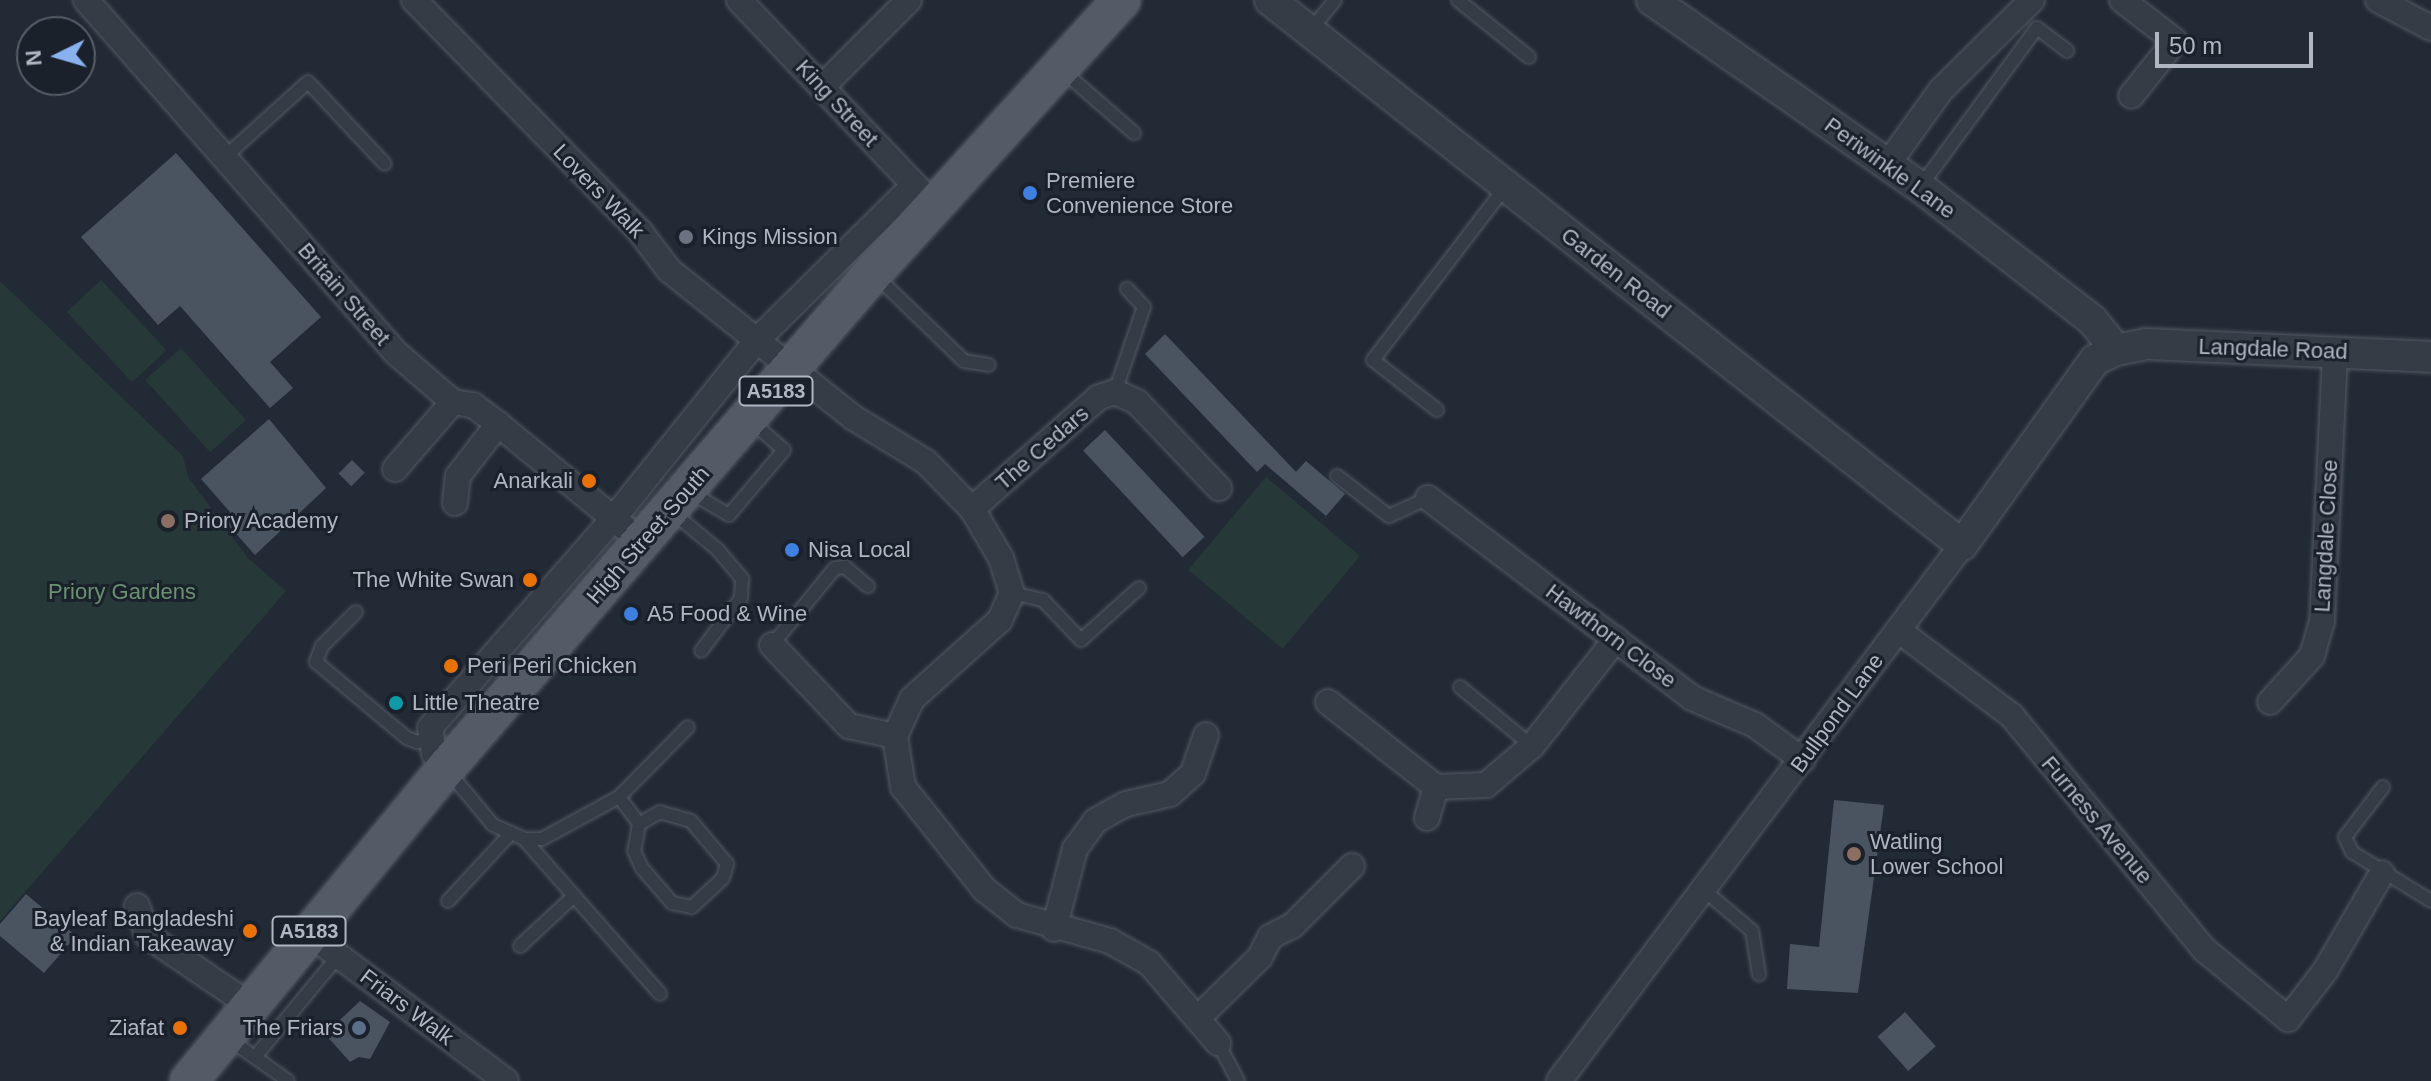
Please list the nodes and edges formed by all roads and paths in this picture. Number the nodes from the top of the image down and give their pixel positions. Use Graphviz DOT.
graph roads {
  1 [pos="86,0"];
  2 [pos="414,0"];
  3 [pos="739,0"];
  4 [pos="1121,0"];
  5 [pos="1270,0"];
  6 [pos="1335,0"];
  7 [pos="1458,0"];
  8 [pos="1652,0"];
  9 [pos="2032,0"];
  10 [pos="2122,0"];
  11 [pos="2378,0"];
  12 [pos="902,3"];
  13 [pos="2431,28"];
  14 [pos="1309,32"];
  15 [pos="2067,51"];
  16 [pos="1529,57"];
  17 [pos="1059,67"];
  18 [pos="822,87"];
  19 [pos="2131,96"];
  20 [pos="1134,133"];
  21 [pos="226,156"];
  22 [pos="385,164"];
  23 [pos="1888,164"];
  24 [pos="1506,186"];
  25 [pos="1920,187"];
  26 [pos="924,195"];
  27 [pos="873,273"];
  28 [pos="1127,289"];
  29 [pos="757,340"];
  30 [pos="2116,350"];
  31 [pos="2335,352"];
  32 [pos="2431,357"];
  33 [pos="989,365"];
  34 [pos="796,367"];
  35 [pos="1115,392"];
  36 [pos="453,402"];
  37 [pos="1437,410"];
  38 [pos="498,424"];
  39 [pos="395,469"];
  40 [pos="1337,476"];
  41 [pos="1219,488"];
  42 [pos="1428,498"];
  43 [pos="678,500"];
  44 [pos="455,503"];
  45 [pos="972,509"];
  46 [pos="628,530"];
  47 [pos="1962,545"];
  48 [pos="868,586"];
  49 [pos="1139,588"];
  50 [pos="1012,593"];
  51 [pos="356,612"];
  52 [pos="1898,630"];
  53 [pos="1616,639"];
  54 [pos="772,645"];
  55 [pos="701,651"];
  56 [pos="1460,687"];
  57 [pos="1328,702"];
  58 [pos="2270,702"];
  59 [pos="688,727"];
  60 [pos="1206,735"];
  61 [pos="895,736"];
  62 [pos="1532,746"];
  63 [pos="438,753"];
  64 [pos="1803,760"];
  65 [pos="1436,787"];
  66 [pos="2383,787"];
  67 [pos="619,797"];
  68 [pos="1427,818"];
  69 [pos="639,824"];
  70 [pos="511,833"];
  71 [pos="524,839"];
  72 [pos="1352,866"];
  73 [pos="2382,873"];
  74 [pos="1705,891"];
  75 [pos="574,896"];
  76 [pos="448,901"];
  77 [pos="2431,901"];
  78 [pos="137,906"];
  79 [pos="1054,929"];
  80 [pos="308,933"];
  81 [pos="520,946"];
  82 [pos="339,955"];
  83 [pos="1759,974"];
  84 [pos="660,994"];
  85 [pos="251,1006"];
  86 [pos="1198,1018"];
  87 [pos="1218,1043"];
  88 [pos="240,1047"];
  89 [pos="199,1078"];
  90 [pos="288,1081"];
  91 [pos="506,1081"];
  92 [pos="1238,1081"];
  93 [pos="1559,1081"];
  1 -- 21 [label="street, Britain Street"];
  2 -- 29 [label="street, Lovers Walk"];
  3 -- 18 [label="street, King Street"];
  4 -- 17 [label="main road, High Street South / A5183"];
  5 -- 14 [label="street, Garden Road"];
  6 -- 14 [label="lane"];
  7 -- 16 [label="lane"];
  8 -- 23 [label="street, Periwinkle Lane"];
  9 -- 23 [label="street"];
  10 -- 19 [label="street"];
  11 -- 13 [label="street"];
  12 -- 18 [label="street"];
  14 -- 24 [label="street, Garden Road"];
  15 -- 25 [label="lane"];
  17 -- 20 [label="lane"];
  17 -- 26 [label="main road, High Street South / A5183"];
  18 -- 26 [label="street, King Street"];
  21 -- 22 [label="lane"];
  21 -- 36 [label="street, Britain Street"];
  23 -- 25 [label="street, Periwinkle Lane"];
  24 -- 37 [label="lane"];
  24 -- 47 [label="street, Garden Road"];
  25 -- 30 [label="street, Periwinkle Lane"];
  26 -- 27 [label="main road, High Street South / A5183"];
  26 -- 29 [label="street"];
  27 -- 33 [label="lane"];
  27 -- 34 [label="main road, High Street South / A5183"];
  28 -- 35 [label="lane"];
  29 -- 34 [label="street, Lovers Walk"];
  29 -- 46 [label="street"];
  30 -- 31 [label="street, Langdale Road"];
  30 -- 47 [label="street, Bullpond Lane"];
  31 -- 32 [label="street, Langdale Road"];
  31 -- 58 [label="street, Langdale Close"];
  34 -- 43 [label="main road, High Street South / A5183"];
  34 -- 45 [label="street, Lovers Walk"];
  35 -- 41 [label="street"];
  35 -- 45 [label="street, The Cedars"];
  36 -- 38 [label="street, Britain Street"];
  36 -- 39 [label="street"];
  38 -- 44 [label="street"];
  38 -- 46 [label="street, Britain Street"];
  40 -- 42 [label="lane"];
  42 -- 53 [label="street, Hawthorn Close"];
  43 -- 46 [label="main road, High Street South / A5183"];
  43 -- 55 [label="lane"];
  45 -- 50 [label="street, Lovers Walk"];
  46 -- 63 [label="main road, High Street South / A5183"];
  47 -- 52 [label="street, Bullpond Lane"];
  48 -- 54 [label="lane"];
  49 -- 50 [label="lane"];
  50 -- 61 [label="street"];
  51 -- 63 [label="lane"];
  52 -- 64 [label="street, Bullpond Lane"];
  52 -- 73 [label="street, Furness Avenue"];
  53 -- 62 [label="street"];
  53 -- 64 [label="street, Hawthorn Close"];
  54 -- 61 [label="street"];
  56 -- 62 [label="lane"];
  57 -- 65 [label="street"];
  59 -- 67 [label="lane"];
  60 -- 79 [label="street"];
  61 -- 79 [label="street"];
  62 -- 65 [label="street"];
  63 -- 70 [label="lane"];
  63 -- 80 [label="main road, High Street South / A5183"];
  64 -- 74 [label="street, Bullpond Lane"];
  65 -- 68 [label="street"];
  66 -- 73 [label="lane"];
  67 -- 69 [label="lane"];
  67 -- 71 [label="lane"];
  69 -- 69 [label="lane"];
  70 -- 71 [label="lane"];
  70 -- 76 [label="lane"];
  71 -- 75 [label="lane"];
  72 -- 86 [label="street"];
  73 -- 77 [label="lane"];
  74 -- 83 [label="lane"];
  74 -- 93 [label="street, Bullpond Lane"];
  75 -- 81 [label="lane"];
  75 -- 84 [label="lane"];
  78 -- 85 [label="street"];
  79 -- 86 [label="street"];
  80 -- 82 [label="street, Friars Walk"];
  80 -- 85 [label="main road, High Street South / A5183"];
  82 -- 88 [label="lane"];
  82 -- 91 [label="street, Friars Walk"];
  85 -- 88 [label="main road, High Street South / A5183"];
  86 -- 87 [label="street"];
  87 -- 92 [label="lane"];
  88 -- 89 [label="main road, High Street South / A5183"];
  88 -- 90 [label="lane"];
}
